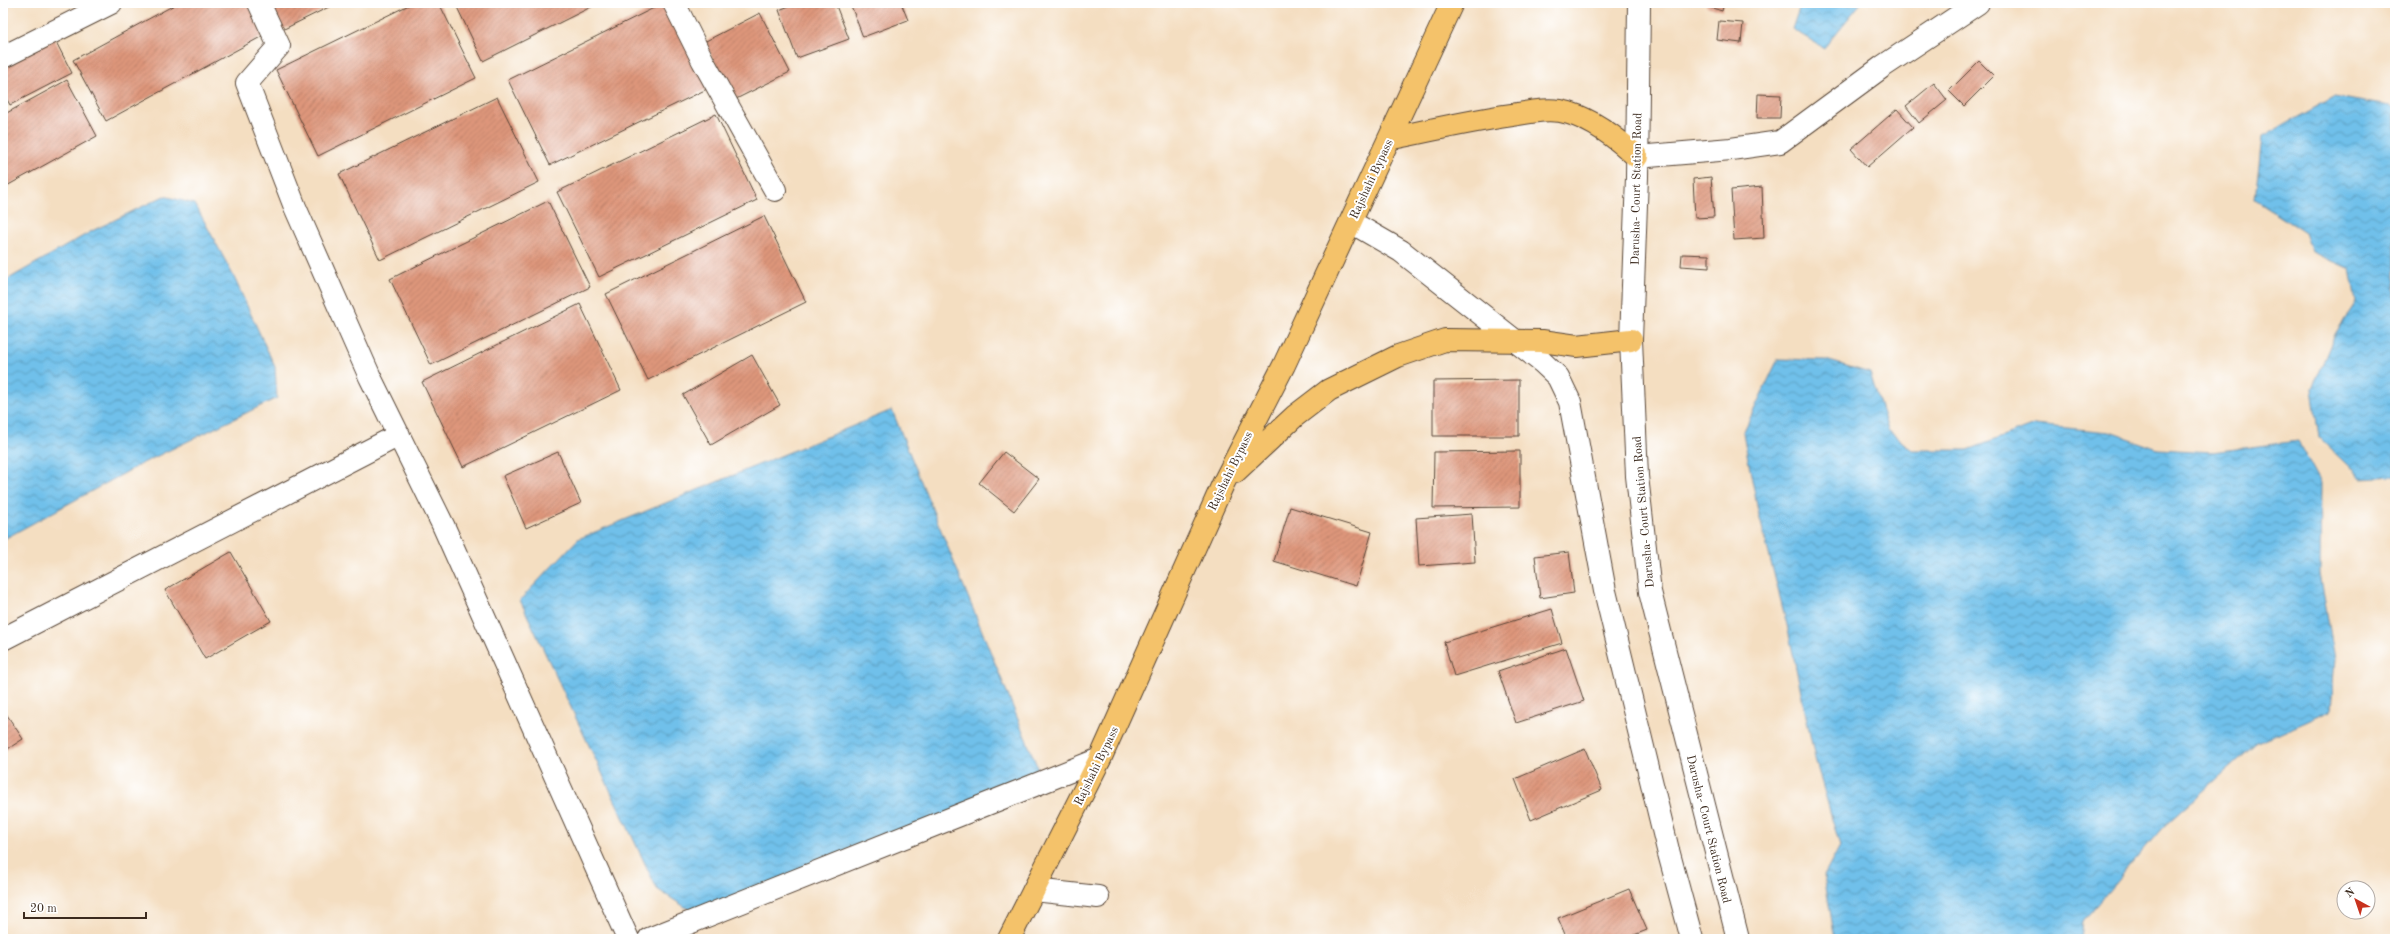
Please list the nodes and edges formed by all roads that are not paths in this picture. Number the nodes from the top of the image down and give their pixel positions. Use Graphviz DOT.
graph roads {
  1 [pos="112,3"];
  2 [pos="259,3"];
  3 [pos="674,3"];
  4 [pos="1452,3"];
  5 [pos="1639,3"];
  6 [pos="1978,3"];
  7 [pos="3,57"];
  8 [pos="1389,139"];
  9 [pos="1637,157"];
  10 [pos="775,190"];
  11 [pos="1351,222"];
  12 [pos="1632,340"];
  13 [pos="1516,341"];
  14 [pos="399,435"];
  15 [pos="1223,484"];
  16 [pos="3,639"];
  17 [pos="1100,759"];
  18 [pos="1034,890"];
  19 [pos="1098,897"];
  20 [pos="628,939"];
  21 [pos="649,939"];
  22 [pos="1009,939"];
  23 [pos="1692,939"];
  24 [pos="1738,939"];
  1 -- 7 [label="street"];
  2 -- 14 [label="street"];
  3 -- 10 [label="street"];
  4 -- 8 [label="highway, Rajshahi Bypass"];
  5 -- 9 [label="street, Darusha- Court Station Road"];
  6 -- 9 [label="street"];
  8 -- 9 [label="highway"];
  8 -- 11 [label="highway, Rajshahi Bypass"];
  9 -- 12 [label="street, Darusha- Court Station Road"];
  11 -- 13 [label="street"];
  11 -- 15 [label="highway, Rajshahi Bypass"];
  12 -- 13 [label="highway"];
  12 -- 24 [label="street, Darusha- Court Station Road"];
  13 -- 15 [label="highway"];
  13 -- 23 [label="street"];
  14 -- 16 [label="street"];
  14 -- 20 [label="street"];
  15 -- 17 [label="highway, Rajshahi Bypass"];
  17 -- 18 [label="highway, Rajshahi Bypass"];
  17 -- 21 [label="street"];
  18 -- 19 [label="street"];
  18 -- 22 [label="highway, Rajshahi Bypass"];
}
